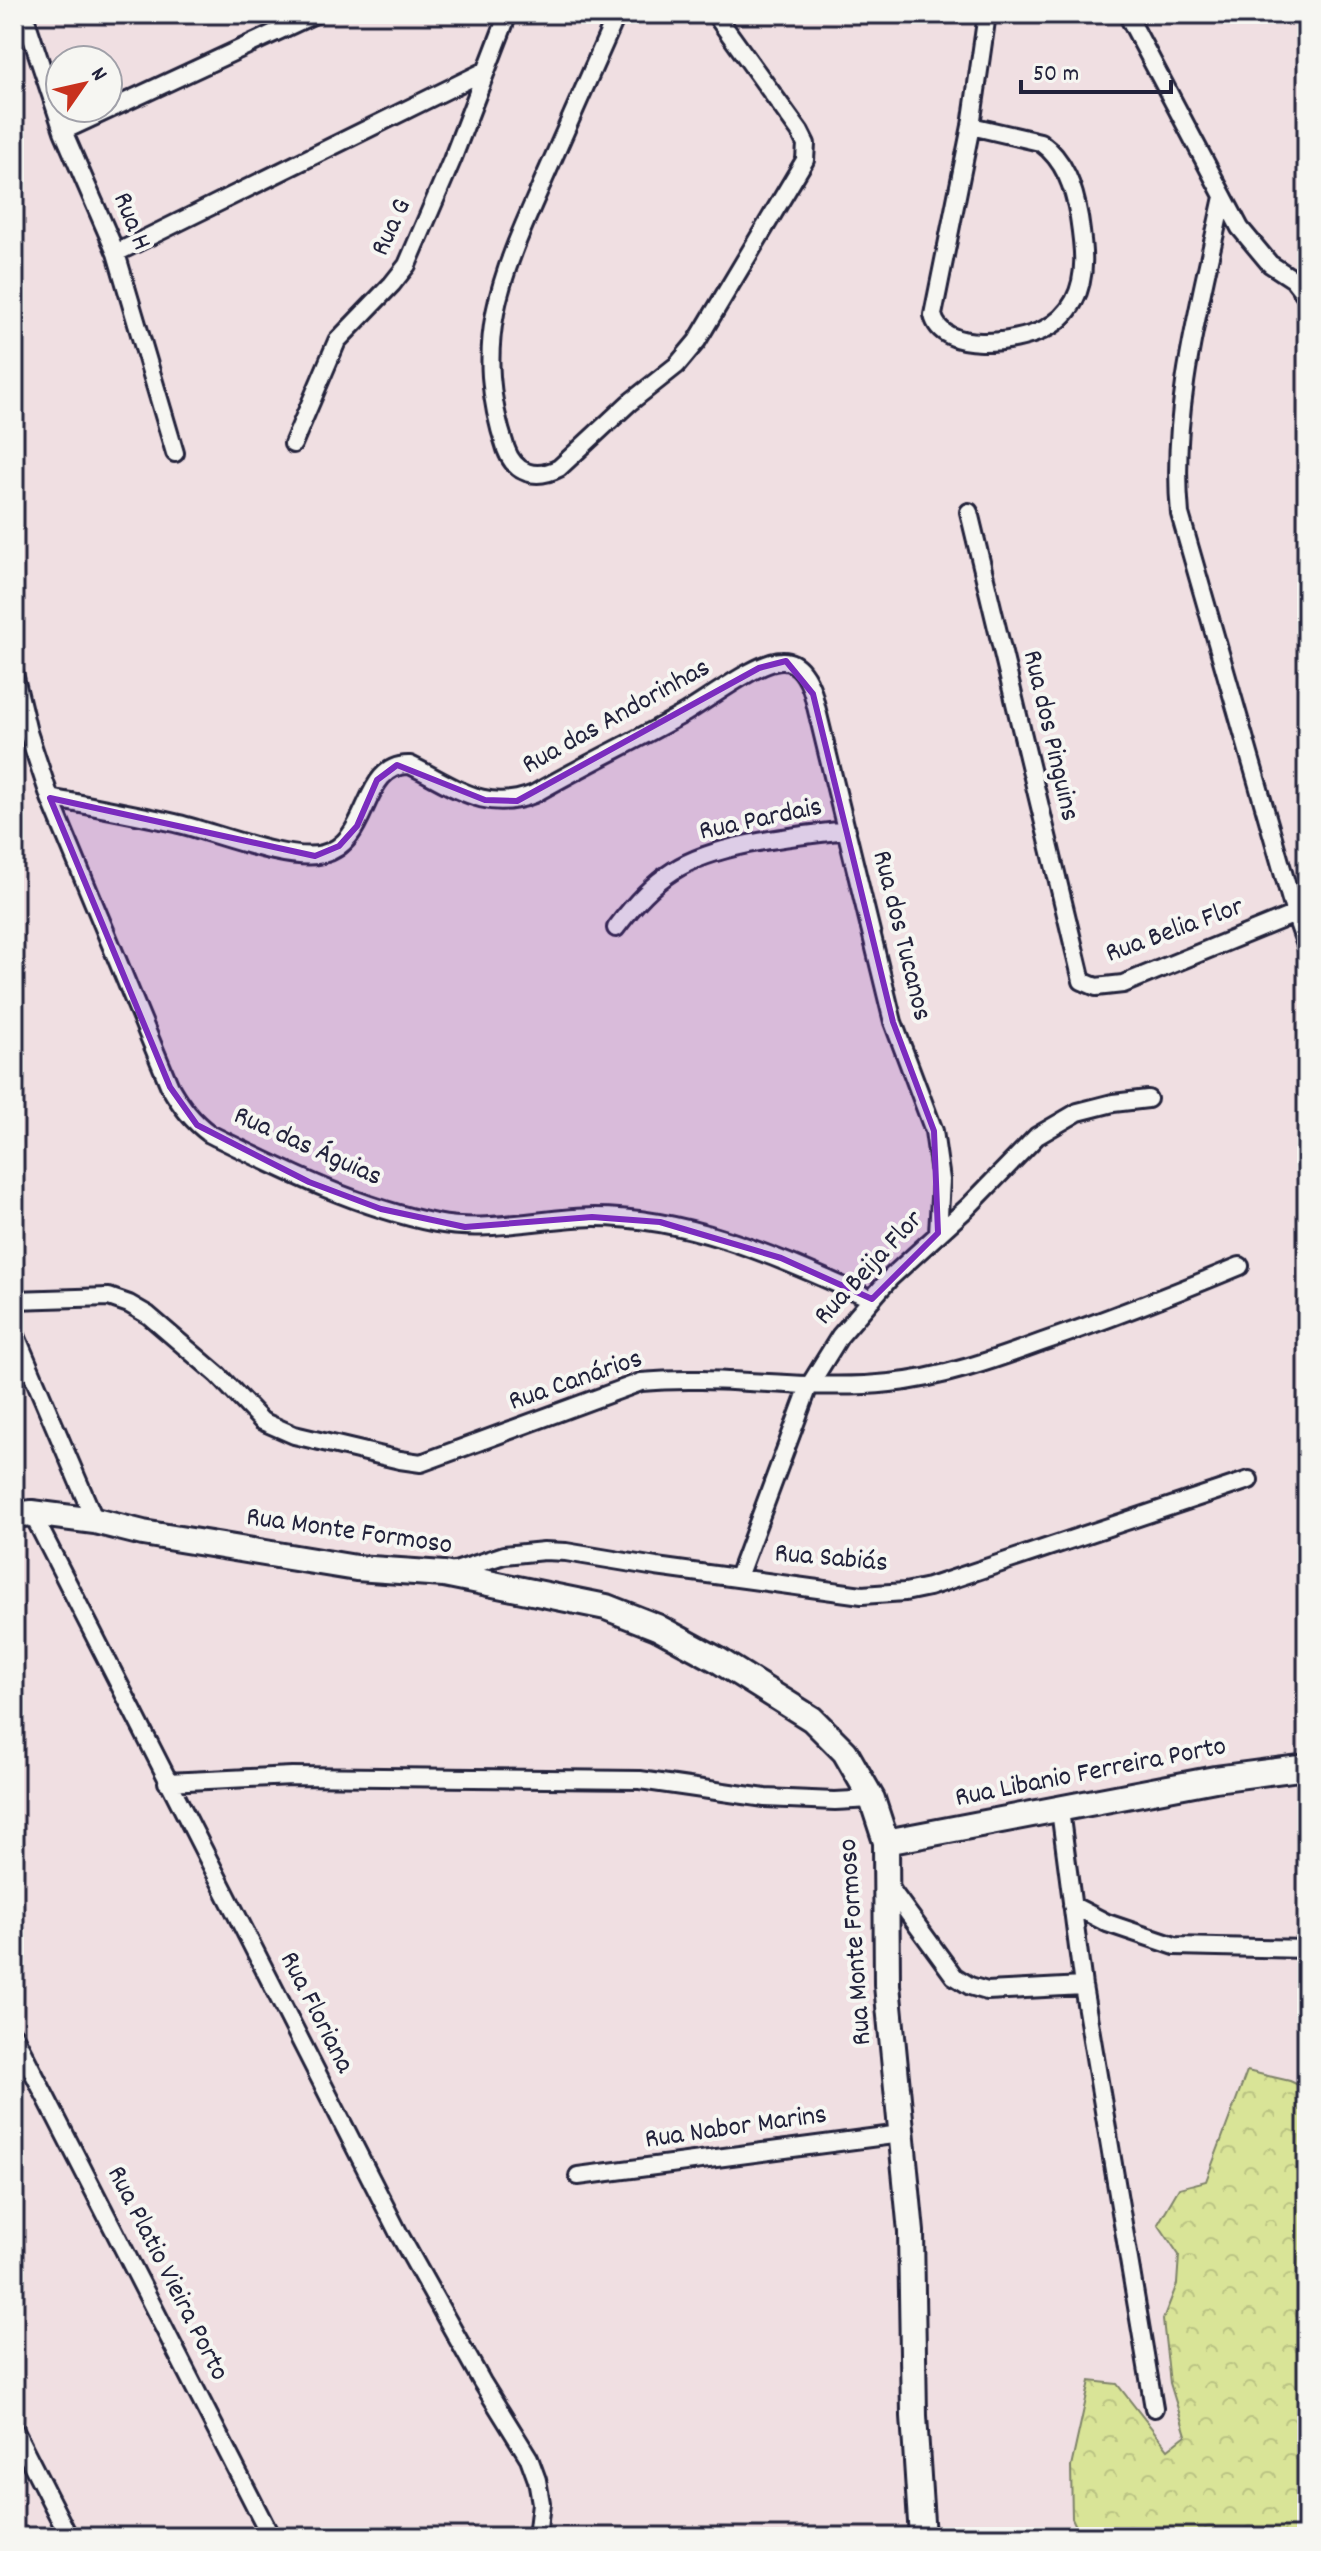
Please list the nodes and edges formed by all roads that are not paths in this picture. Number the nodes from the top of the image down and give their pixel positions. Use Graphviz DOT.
graph roads {
  1 [pos="24,14"];
  2 [pos="315,14"];
  3 [pos="508,14"];
  4 [pos="617,14"];
  5 [pos="715,14"];
  6 [pos="987,14"];
  7 [pos="1127,14"];
  8 [pos="485,71"];
  9 [pos="971,126"];
  10 [pos="63,131"];
  11 [pos="1223,197"];
  12 [pos="116,253"];
  13 [pos="1307,297"];
  14 [pos="293,444"];
  15 [pos="175,453"];
  16 [pos="969,512"];
  17 [pos="786,661"];
  18 [pos="14,673"];
  19 [pos="50,798"];
  20 [pos="847,830"];
  21 [pos="1307,896"];
  22 [pos="1295,914"];
  23 [pos="616,928"];
  24 [pos="1307,948"];
  25 [pos="1079,972"];
  26 [pos="1148,1099"];
  27 [pos="938,1233"];
  28 [pos="1240,1266"];
  29 [pos="872,1299"];
  30 [pos="14,1300"];
  31 [pos="14,1331"];
  32 [pos="809,1386"];
  33 [pos="1249,1480"];
  34 [pos="23,1514"];
  35 [pos="95,1521"];
  36 [pos="444,1574"];
  37 [pos="738,1577"];
  38 [pos="1307,1767"];
  39 [pos="167,1782"];
  40 [pos="872,1799"];
  41 [pos="1060,1810"];
  42 [pos="886,1842"];
  43 [pos="886,1883"];
  44 [pos="1072,1905"];
  45 [pos="1307,1949"];
  46 [pos="1083,1986"];
  47 [pos="14,2035"];
  48 [pos="901,2134"];
  49 [pos="578,2176"];
  50 [pos="1154,2408"];
  51 [pos="14,2429"];
  52 [pos="69,2537"];
  53 [pos="271,2537"];
  54 [pos="537,2537"];
  55 [pos="922,2537"];
  1 -- 10 [label="street, Rua H"];
  2 -- 10 [label="street"];
  3 -- 8 [label="street, Rua G"];
  4 -- 5 [label="street"];
  6 -- 9 [label="street"];
  7 -- 11 [label="street"];
  8 -- 12 [label="street"];
  8 -- 14 [label="street, Rua G"];
  9 -- 9 [label="street"];
  10 -- 12 [label="street, Rua H"];
  11 -- 13 [label="street"];
  11 -- 22 [label="street"];
  12 -- 15 [label="street, Rua H"];
  16 -- 25 [label="street, Rua dos Pinguins"];
  17 -- 19 [label="street, Rua das Andorinhas"];
  17 -- 20 [label="street, Rua dos Tucanos"];
  18 -- 19 [label="street, Rua das Águias"];
  19 -- 29 [label="street, Rua das Águias"];
  20 -- 23 [label="street, Rua Pardais"];
  20 -- 27 [label="street, Rua dos Tucanos"];
  21 -- 22 [label="street"];
  22 -- 24 [label="street"];
  22 -- 25 [label="street, Rua Belia Flor"];
  26 -- 27 [label="street, Rua Beija Flor"];
  27 -- 29 [label="street, Rua Beija Flor"];
  28 -- 32 [label="street, Rua Canários"];
  29 -- 32 [label="street, Rua Beija Flor"];
  30 -- 32 [label="street, Rua Canários"];
  31 -- 35 [label="street"];
  32 -- 37 [label="street, Rua Beija Flor"];
  33 -- 37 [label="street, Rua Sabiás"];
  34 -- 35 [label="street, Rua Monte Formoso"];
  34 -- 39 [label="street, Rua Floriana"];
  35 -- 36 [label="street, Rua Monte Formoso"];
  36 -- 37 [label="street, Rua Sabiás"];
  36 -- 40 [label="street, Rua Monte Formoso"];
  38 -- 41 [label="street, Rua Libanio Ferreira Porto"];
  39 -- 40 [label="street"];
  39 -- 54 [label="street, Rua Floriana"];
  40 -- 42 [label="street, Rua Monte Formoso"];
  41 -- 42 [label="street, Rua Libanio Ferreira Porto"];
  41 -- 44 [label="street"];
  42 -- 43 [label="street, Rua Monte Formoso"];
  43 -- 46 [label="street"];
  43 -- 48 [label="street, Rua Monte Formoso"];
  44 -- 45 [label="street"];
  44 -- 46 [label="street"];
  46 -- 50 [label="street"];
  47 -- 53 [label="street, Rua Platio Vieira Porto"];
  48 -- 49 [label="street, Rua Nabor Marins"];
  48 -- 55 [label="street, Rua Monte Formoso"];
  51 -- 52 [label="street"];
}
